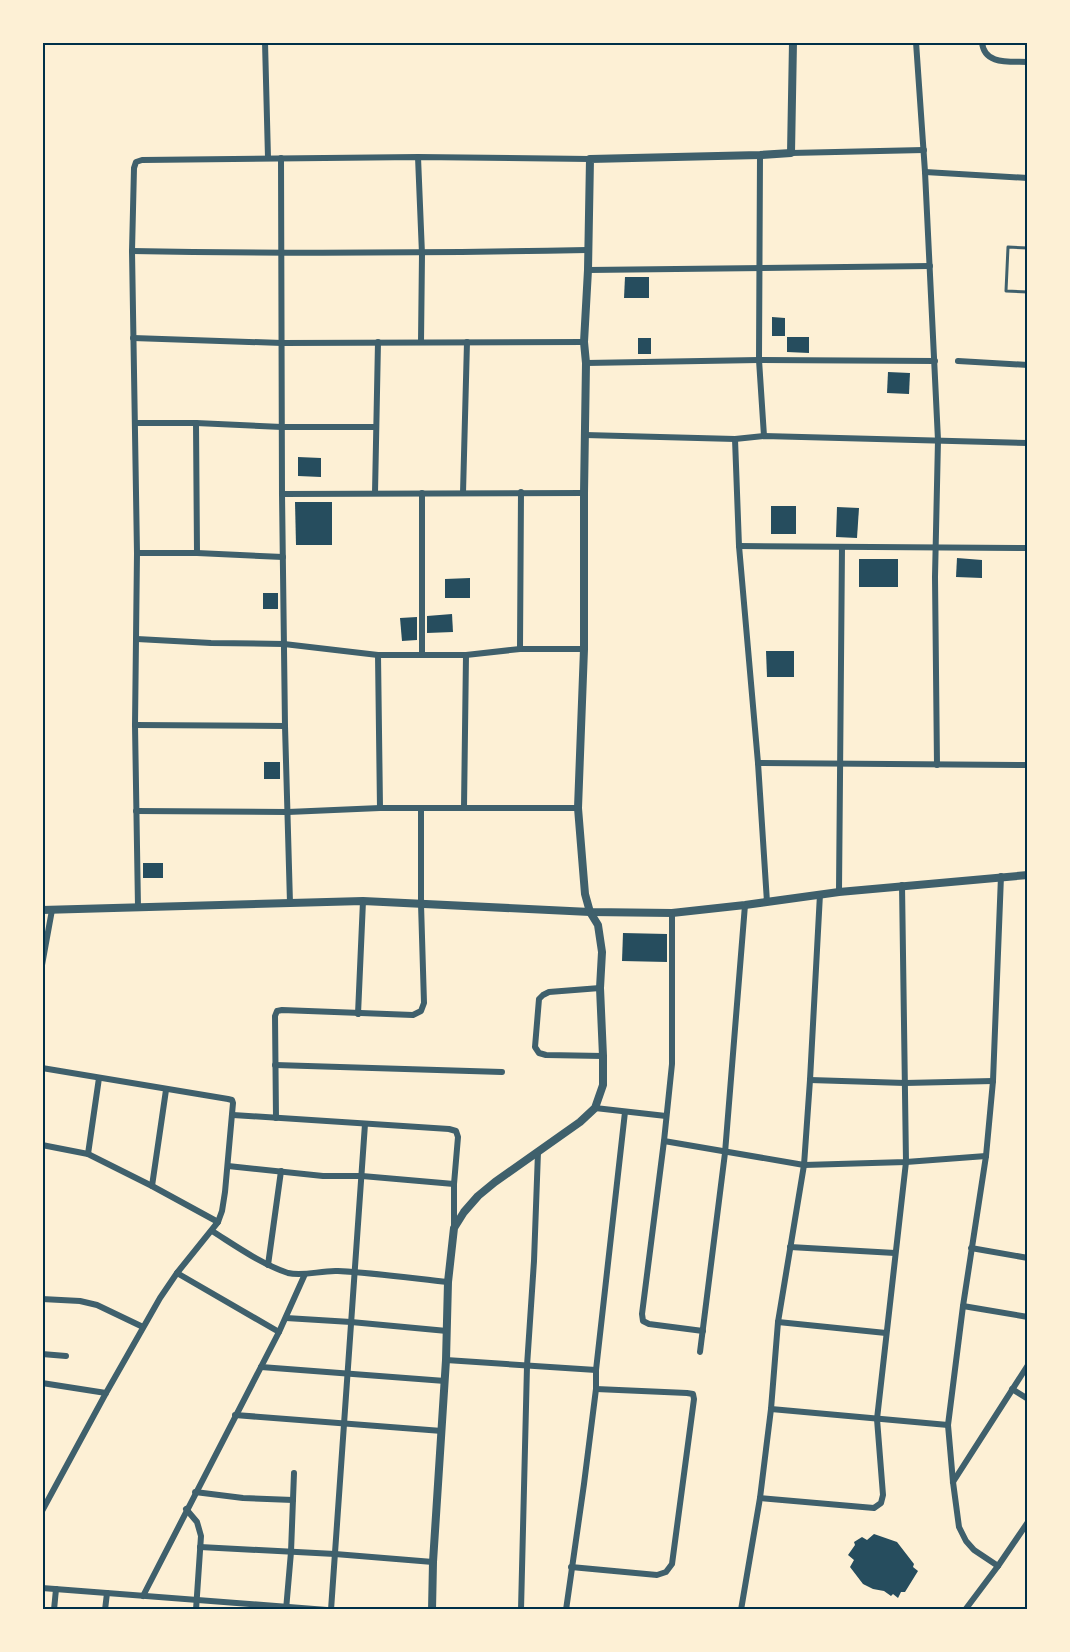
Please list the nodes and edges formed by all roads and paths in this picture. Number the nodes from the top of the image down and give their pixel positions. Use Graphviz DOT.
graph roads {
  1 [pos="265,42"];
  2 [pos="793,42"];
  3 [pos="916,42"];
  4 [pos="982,42"];
  5 [pos="1028,62"];
  6 [pos="924,150"];
  7 [pos="791,153"];
  8 [pos="760,155"];
  9 [pos="418,157"];
  10 [pos="268,158"];
  11 [pos="281,158"];
  12 [pos="590,159"];
  13 [pos="926,172"];
  14 [pos="1028,178"];
  15 [pos="1028,248"];
  16 [pos="587,250"];
  17 [pos="132,251"];
  18 [pos="282,254"];
  19 [pos="423,254"];
  20 [pos="930,266"];
  21 [pos="760,269"];
  22 [pos="588,270"];
  23 [pos="1028,292"];
  24 [pos="133,338"];
  25 [pos="378,342"];
  26 [pos="421,342"];
  27 [pos="467,342"];
  28 [pos="584,342"];
  29 [pos="282,343"];
  30 [pos="759,360"];
  31 [pos="935,361"];
  32 [pos="958,361"];
  33 [pos="586,363"];
  34 [pos="1028,364"];
  35 [pos="135,423"];
  36 [pos="196,423"];
  37 [pos="282,427"];
  38 [pos="376,427"];
  39 [pos="585,435"];
  40 [pos="764,436"];
  41 [pos="735,439"];
  42 [pos="938,440"];
  43 [pos="1028,443"];
  44 [pos="521,492"];
  45 [pos="584,492"];
  46 [pos="422,493"];
  47 [pos="463,493"];
  48 [pos="282,494"];
  49 [pos="375,494"];
  50 [pos="739,546"];
  51 [pos="842,547"];
  52 [pos="936,547"];
  53 [pos="1028,548"];
  54 [pos="137,553"];
  55 [pos="196,553"];
  56 [pos="283,557"];
  57 [pos="137,639"];
  58 [pos="284,644"];
  59 [pos="584,649"];
  60 [pos="520,650"];
  61 [pos="378,655"];
  62 [pos="466,655"];
  63 [pos="422,656"];
  64 [pos="135,725"];
  65 [pos="285,726"];
  66 [pos="758,763"];
  67 [pos="840,764"];
  68 [pos="937,765"];
  69 [pos="1028,765"];
  70 [pos="380,808"];
  71 [pos="464,808"];
  72 [pos="578,808"];
  73 [pos="421,809"];
  74 [pos="136,811"];
  75 [pos="288,812"];
  76 [pos="1028,875"];
  77 [pos="1002,876"];
  78 [pos="902,885"];
  79 [pos="839,892"];
  80 [pos="820,894"];
  81 [pos="363,900"];
  82 [pos="767,902"];
  83 [pos="290,903"];
  84 [pos="421,904"];
  85 [pos="745,905"];
  86 [pos="138,907"];
  87 [pos="42,910"];
  88 [pos="52,910"];
  89 [pos="590,912"];
  90 [pos="672,913"];
  91 [pos="42,965"];
  92 [pos="600,988"];
  93 [pos="358,1014"];
  94 [pos="603,1056"];
  95 [pos="276,1065"];
  96 [pos="42,1068"];
  97 [pos="502,1072"];
  98 [pos="99,1078"];
  99 [pos="810,1080"];
  100 [pos="993,1081"];
  101 [pos="905,1083"];
  102 [pos="166,1090"];
  103 [pos="595,1108"];
  104 [pos="626,1112"];
  105 [pos="232,1116"];
  106 [pos="666,1116"];
  107 [pos="276,1118"];
  108 [pos="365,1124"];
  109 [pos="664,1141"];
  110 [pos="42,1145"];
  111 [pos="538,1152"];
  112 [pos="725,1153"];
  113 [pos="87,1154"];
  114 [pos="986,1156"];
  115 [pos="906,1162"];
  116 [pos="804,1165"];
  117 [pos="228,1167"];
  118 [pos="281,1171"];
  119 [pos="362,1176"];
  120 [pos="454,1185"];
  121 [pos="152,1186"];
  122 [pos="218,1222"];
  123 [pos="454,1228"];
  124 [pos="212,1231"];
  125 [pos="790,1247"];
  126 [pos="971,1248"];
  127 [pos="895,1253"];
  128 [pos="1028,1258"];
  129 [pos="268,1265"];
  130 [pos="177,1273"];
  131 [pos="357,1273"];
  132 [pos="305,1274"];
  133 [pos="448,1281"];
  134 [pos="42,1299"];
  135 [pos="963,1306"];
  136 [pos="1028,1317"];
  137 [pos="286,1318"];
  138 [pos="351,1322"];
  139 [pos="778,1322"];
  140 [pos="143,1327"];
  141 [pos="447,1331"];
  142 [pos="703,1331"];
  143 [pos="279,1332"];
  144 [pos="886,1333"];
  145 [pos="700,1352"];
  146 [pos="42,1354"];
  147 [pos="66,1356"];
  148 [pos="446,1360"];
  149 [pos="1028,1365"];
  150 [pos="527,1366"];
  151 [pos="261,1367"];
  152 [pos="596,1370"];
  153 [pos="348,1374"];
  154 [pos="445,1381"];
  155 [pos="42,1383"];
  156 [pos="596,1389"];
  157 [pos="1012,1389"];
  158 [pos="106,1393"];
  159 [pos="1028,1400"];
  160 [pos="771,1409"];
  161 [pos="235,1415"];
  162 [pos="877,1419"];
  163 [pos="344,1424"];
  164 [pos="948,1425"];
  165 [pos="442,1431"];
  166 [pos="294,1473"];
  167 [pos="952,1482"];
  168 [pos="195,1492"];
  169 [pos="760,1498"];
  170 [pos="293,1500"];
  171 [pos="186,1509"];
  172 [pos="42,1511"];
  173 [pos="1028,1522"];
  174 [pos="200,1547"];
  175 [pos="291,1552"];
  176 [pos="335,1554"];
  177 [pos="433,1562"];
  178 [pos="998,1566"];
  179 [pos="571,1567"];
  180 [pos="42,1588"];
  181 [pos="56,1589"];
  182 [pos="107,1593"];
  183 [pos="143,1596"];
  184 [pos="197,1600"];
  185 [pos="286,1608"];
  186 [pos="54,1610"];
  187 [pos="105,1610"];
  188 [pos="196,1610"];
  189 [pos="329,1610"];
  190 [pos="432,1610"];
  191 [pos="521,1610"];
  192 [pos="566,1610"];
  193 [pos="741,1610"];
  194 [pos="965,1610"];
  1 -- 10 [label="street"];
  2 -- 7 [label="street"];
  3 -- 6 [label="street"];
  4 -- 5 [label="street"];
  6 -- 7 [label="street"];
  6 -- 13 [label="street"];
  7 -- 8 [label="street"];
  8 -- 12 [label="street"];
  8 -- 21 [label="street"];
  9 -- 11 [label="street"];
  9 -- 12 [label="street"];
  9 -- 19 [label="street"];
  10 -- 11 [label="street"];
  10 -- 17 [label="street"];
  11 -- 18 [label="street"];
  12 -- 16 [label="street"];
  13 -- 14 [label="street"];
  13 -- 20 [label="street"];
  15 -- 23 [label="lane"];
  16 -- 19 [label="street"];
  16 -- 22 [label="street"];
  17 -- 18 [label="street"];
  17 -- 24 [label="street"];
  18 -- 19 [label="street"];
  18 -- 29 [label="street"];
  19 -- 26 [label="street"];
  20 -- 21 [label="street"];
  20 -- 31 [label="street"];
  21 -- 22 [label="street"];
  21 -- 30 [label="street"];
  22 -- 28 [label="street"];
  24 -- 29 [label="street"];
  24 -- 35 [label="street"];
  25 -- 26 [label="street"];
  25 -- 29 [label="street"];
  25 -- 38 [label="street"];
  26 -- 27 [label="street"];
  27 -- 28 [label="street"];
  27 -- 47 [label="street"];
  28 -- 33 [label="street"];
  29 -- 37 [label="street"];
  30 -- 31 [label="street"];
  30 -- 33 [label="street"];
  30 -- 40 [label="street"];
  31 -- 42 [label="street"];
  32 -- 34 [label="street"];
  33 -- 39 [label="street"];
  35 -- 36 [label="street"];
  35 -- 54 [label="street"];
  36 -- 37 [label="street"];
  36 -- 55 [label="street"];
  37 -- 38 [label="street"];
  37 -- 48 [label="street"];
  38 -- 49 [label="street"];
  39 -- 41 [label="street"];
  39 -- 45 [label="street"];
  40 -- 41 [label="street"];
  40 -- 42 [label="street"];
  41 -- 50 [label="street"];
  42 -- 43 [label="street"];
  42 -- 52 [label="street"];
  44 -- 45 [label="street"];
  44 -- 47 [label="street"];
  44 -- 60 [label="street"];
  45 -- 59 [label="street"];
  46 -- 47 [label="street"];
  46 -- 49 [label="street"];
  46 -- 63 [label="street"];
  48 -- 49 [label="street"];
  48 -- 56 [label="street"];
  50 -- 51 [label="street"];
  50 -- 66 [label="street"];
  51 -- 52 [label="street"];
  51 -- 67 [label="street"];
  52 -- 53 [label="street"];
  52 -- 68 [label="street"];
  54 -- 55 [label="street"];
  54 -- 57 [label="street"];
  55 -- 56 [label="street"];
  56 -- 58 [label="street"];
  57 -- 58 [label="street"];
  57 -- 64 [label="street"];
  58 -- 61 [label="street"];
  58 -- 65 [label="street"];
  59 -- 60 [label="street"];
  59 -- 72 [label="street"];
  60 -- 62 [label="street"];
  61 -- 63 [label="street"];
  61 -- 70 [label="street"];
  62 -- 63 [label="street"];
  62 -- 71 [label="street"];
  64 -- 65 [label="street"];
  64 -- 74 [label="street"];
  65 -- 75 [label="street"];
  66 -- 67 [label="street"];
  66 -- 82 [label="street"];
  67 -- 68 [label="street"];
  67 -- 79 [label="street"];
  68 -- 69 [label="street"];
  70 -- 73 [label="street"];
  70 -- 75 [label="street"];
  71 -- 72 [label="street"];
  71 -- 73 [label="street"];
  72 -- 89 [label="street"];
  73 -- 84 [label="street"];
  74 -- 75 [label="street"];
  74 -- 86 [label="street"];
  75 -- 83 [label="street"];
  76 -- 77 [label="street"];
  77 -- 78 [label="street"];
  77 -- 100 [label="street"];
  78 -- 79 [label="street"];
  78 -- 101 [label="street"];
  79 -- 80 [label="street"];
  80 -- 82 [label="street"];
  80 -- 99 [label="street"];
  81 -- 83 [label="street"];
  81 -- 84 [label="street"];
  81 -- 93 [label="street"];
  82 -- 85 [label="street"];
  83 -- 86 [label="street"];
  84 -- 89 [label="street"];
  84 -- 93 [label="street"];
  85 -- 90 [label="street"];
  85 -- 112 [label="street"];
  86 -- 88 [label="street"];
  87 -- 88 [label="street"];
  88 -- 91 [label="street"];
  89 -- 90 [label="street"];
  89 -- 92 [label="street"];
  90 -- 106 [label="street"];
  92 -- 94 [label="street"];
  92 -- 94 [label="street"];
  93 -- 95 [label="street"];
  94 -- 103 [label="street"];
  95 -- 97 [label="street"];
  95 -- 107 [label="street"];
  96 -- 98 [label="street"];
  98 -- 102 [label="street"];
  98 -- 113 [label="street"];
  99 -- 101 [label="street"];
  99 -- 116 [label="street"];
  100 -- 101 [label="street"];
  100 -- 114 [label="street"];
  101 -- 115 [label="street"];
  102 -- 105 [label="street"];
  102 -- 121 [label="street"];
  103 -- 104 [label="street"];
  103 -- 111 [label="street"];
  104 -- 106 [label="street"];
  104 -- 152 [label="street"];
  105 -- 107 [label="street"];
  105 -- 117 [label="street"];
  106 -- 109 [label="street"];
  107 -- 108 [label="street"];
  108 -- 119 [label="street"];
  108 -- 120 [label="street"];
  109 -- 112 [label="street"];
  109 -- 142 [label="street"];
  110 -- 113 [label="street"];
  111 -- 123 [label="street"];
  111 -- 150 [label="street"];
  112 -- 116 [label="street"];
  112 -- 142 [label="street"];
  113 -- 121 [label="street"];
  114 -- 115 [label="street"];
  114 -- 126 [label="street"];
  115 -- 116 [label="street"];
  115 -- 127 [label="street"];
  116 -- 125 [label="street"];
  117 -- 118 [label="street"];
  117 -- 122 [label="street"];
  118 -- 119 [label="street"];
  118 -- 129 [label="street"];
  119 -- 120 [label="street"];
  119 -- 131 [label="street"];
  120 -- 123 [label="street"];
  121 -- 122 [label="street"];
  122 -- 124 [label="street"];
  123 -- 133 [label="street"];
  124 -- 129 [label="street"];
  124 -- 130 [label="street"];
  125 -- 127 [label="street"];
  125 -- 139 [label="street"];
  126 -- 128 [label="street"];
  126 -- 135 [label="street"];
  127 -- 144 [label="street"];
  129 -- 132 [label="street"];
  130 -- 140 [label="street"];
  130 -- 143 [label="street"];
  131 -- 132 [label="street"];
  131 -- 133 [label="street"];
  131 -- 138 [label="street"];
  132 -- 137 [label="street"];
  133 -- 141 [label="street"];
  134 -- 140 [label="street"];
  135 -- 136 [label="street"];
  135 -- 164 [label="street"];
  137 -- 138 [label="street"];
  137 -- 143 [label="street"];
  138 -- 141 [label="street"];
  138 -- 153 [label="street"];
  139 -- 144 [label="street"];
  139 -- 160 [label="street"];
  140 -- 158 [label="street"];
  141 -- 148 [label="street"];
  142 -- 145 [label="street"];
  143 -- 151 [label="street"];
  144 -- 162 [label="street"];
  146 -- 147 [label="street"];
  148 -- 150 [label="street"];
  148 -- 154 [label="street"];
  149 -- 157 [label="street"];
  150 -- 152 [label="street"];
  150 -- 191 [label="street"];
  151 -- 153 [label="street"];
  151 -- 161 [label="street"];
  152 -- 156 [label="street"];
  153 -- 154 [label="street"];
  153 -- 163 [label="street"];
  154 -- 165 [label="street"];
  155 -- 158 [label="street"];
  156 -- 179 [label="street"];
  156 -- 179 [label="street"];
  157 -- 159 [label="street"];
  157 -- 167 [label="street"];
  158 -- 172 [label="street"];
  160 -- 162 [label="street"];
  160 -- 169 [label="street"];
  161 -- 163 [label="street"];
  161 -- 168 [label="street"];
  162 -- 164 [label="street"];
  162 -- 169 [label="street"];
  163 -- 165 [label="street"];
  163 -- 176 [label="street"];
  164 -- 167 [label="street"];
  165 -- 177 [label="street"];
  166 -- 170 [label="street"];
  167 -- 178 [label="street"];
  168 -- 170 [label="street"];
  168 -- 171 [label="street"];
  169 -- 193 [label="street"];
  170 -- 175 [label="street"];
  171 -- 174 [label="street"];
  171 -- 183 [label="street"];
  173 -- 178 [label="street"];
  174 -- 175 [label="street"];
  174 -- 184 [label="street"];
  175 -- 176 [label="street"];
  175 -- 185 [label="street"];
  176 -- 177 [label="street"];
  176 -- 189 [label="street"];
  177 -- 190 [label="street"];
  178 -- 194 [label="street"];
  179 -- 192 [label="street"];
  180 -- 181 [label="street"];
  181 -- 182 [label="street"];
  181 -- 186 [label="street"];
  182 -- 183 [label="street"];
  182 -- 187 [label="street"];
  183 -- 184 [label="street"];
  184 -- 185 [label="street"];
  184 -- 188 [label="street"];
  185 -- 189 [label="street"];
}
